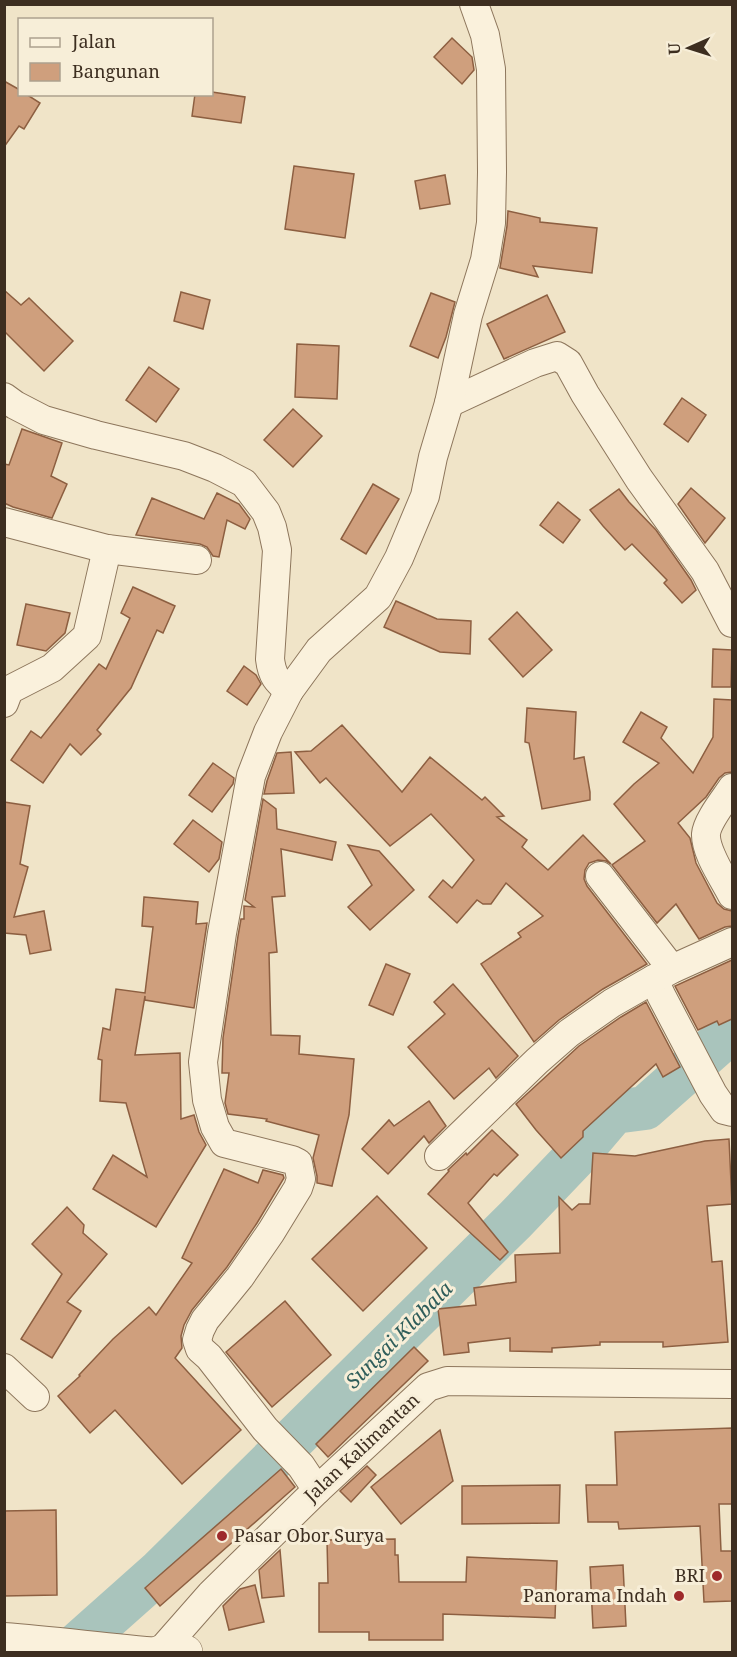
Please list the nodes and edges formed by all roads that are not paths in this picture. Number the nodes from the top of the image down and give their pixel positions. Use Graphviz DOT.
graph roads {
  1 [pos="474,4"];
  2 [pos="4,397"];
  3 [pos="449,402"];
  4 [pos="4,522"];
  5 [pos="107,549"];
  6 [pos="197,560"];
  7 [pos="732,623"];
  8 [pos="289,691"];
  9 [pos="6,694"];
  10 [pos="732,788"];
  11 [pos="600,876"];
  12 [pos="732,895"];
  13 [pos="732,942"];
  14 [pos="663,974"];
  15 [pos="723,1103"];
  16 [pos="439,1156"];
  17 [pos="4,1368"];
  18 [pos="732,1384"];
  19 [pos="35,1397"];
  20 [pos="317,1490"];
  21 [pos="4,1637"];
  22 [pos="160,1652"];
  23 [pos="186,1653"];
  1 -- 3 [label="street"];
  2 -- 8 [label="street"];
  3 -- 7 [label="street"];
  3 -- 8 [label="street"];
  4 -- 5 [label="street"];
  5 -- 6 [label="street"];
  5 -- 9 [label="street"];
  8 -- 20 [label="street"];
  10 -- 12 [label="street"];
  11 -- 14 [label="street"];
  13 -- 14 [label="street"];
  14 -- 15 [label="street"];
  14 -- 16 [label="street"];
  17 -- 19 [label="street"];
  18 -- 20 [label="street, Jalan Kalimantan"];
  20 -- 22 [label="street, Jalan Kalimantan"];
  21 -- 22 [label="street"];
  22 -- 23 [label="street"];
}
